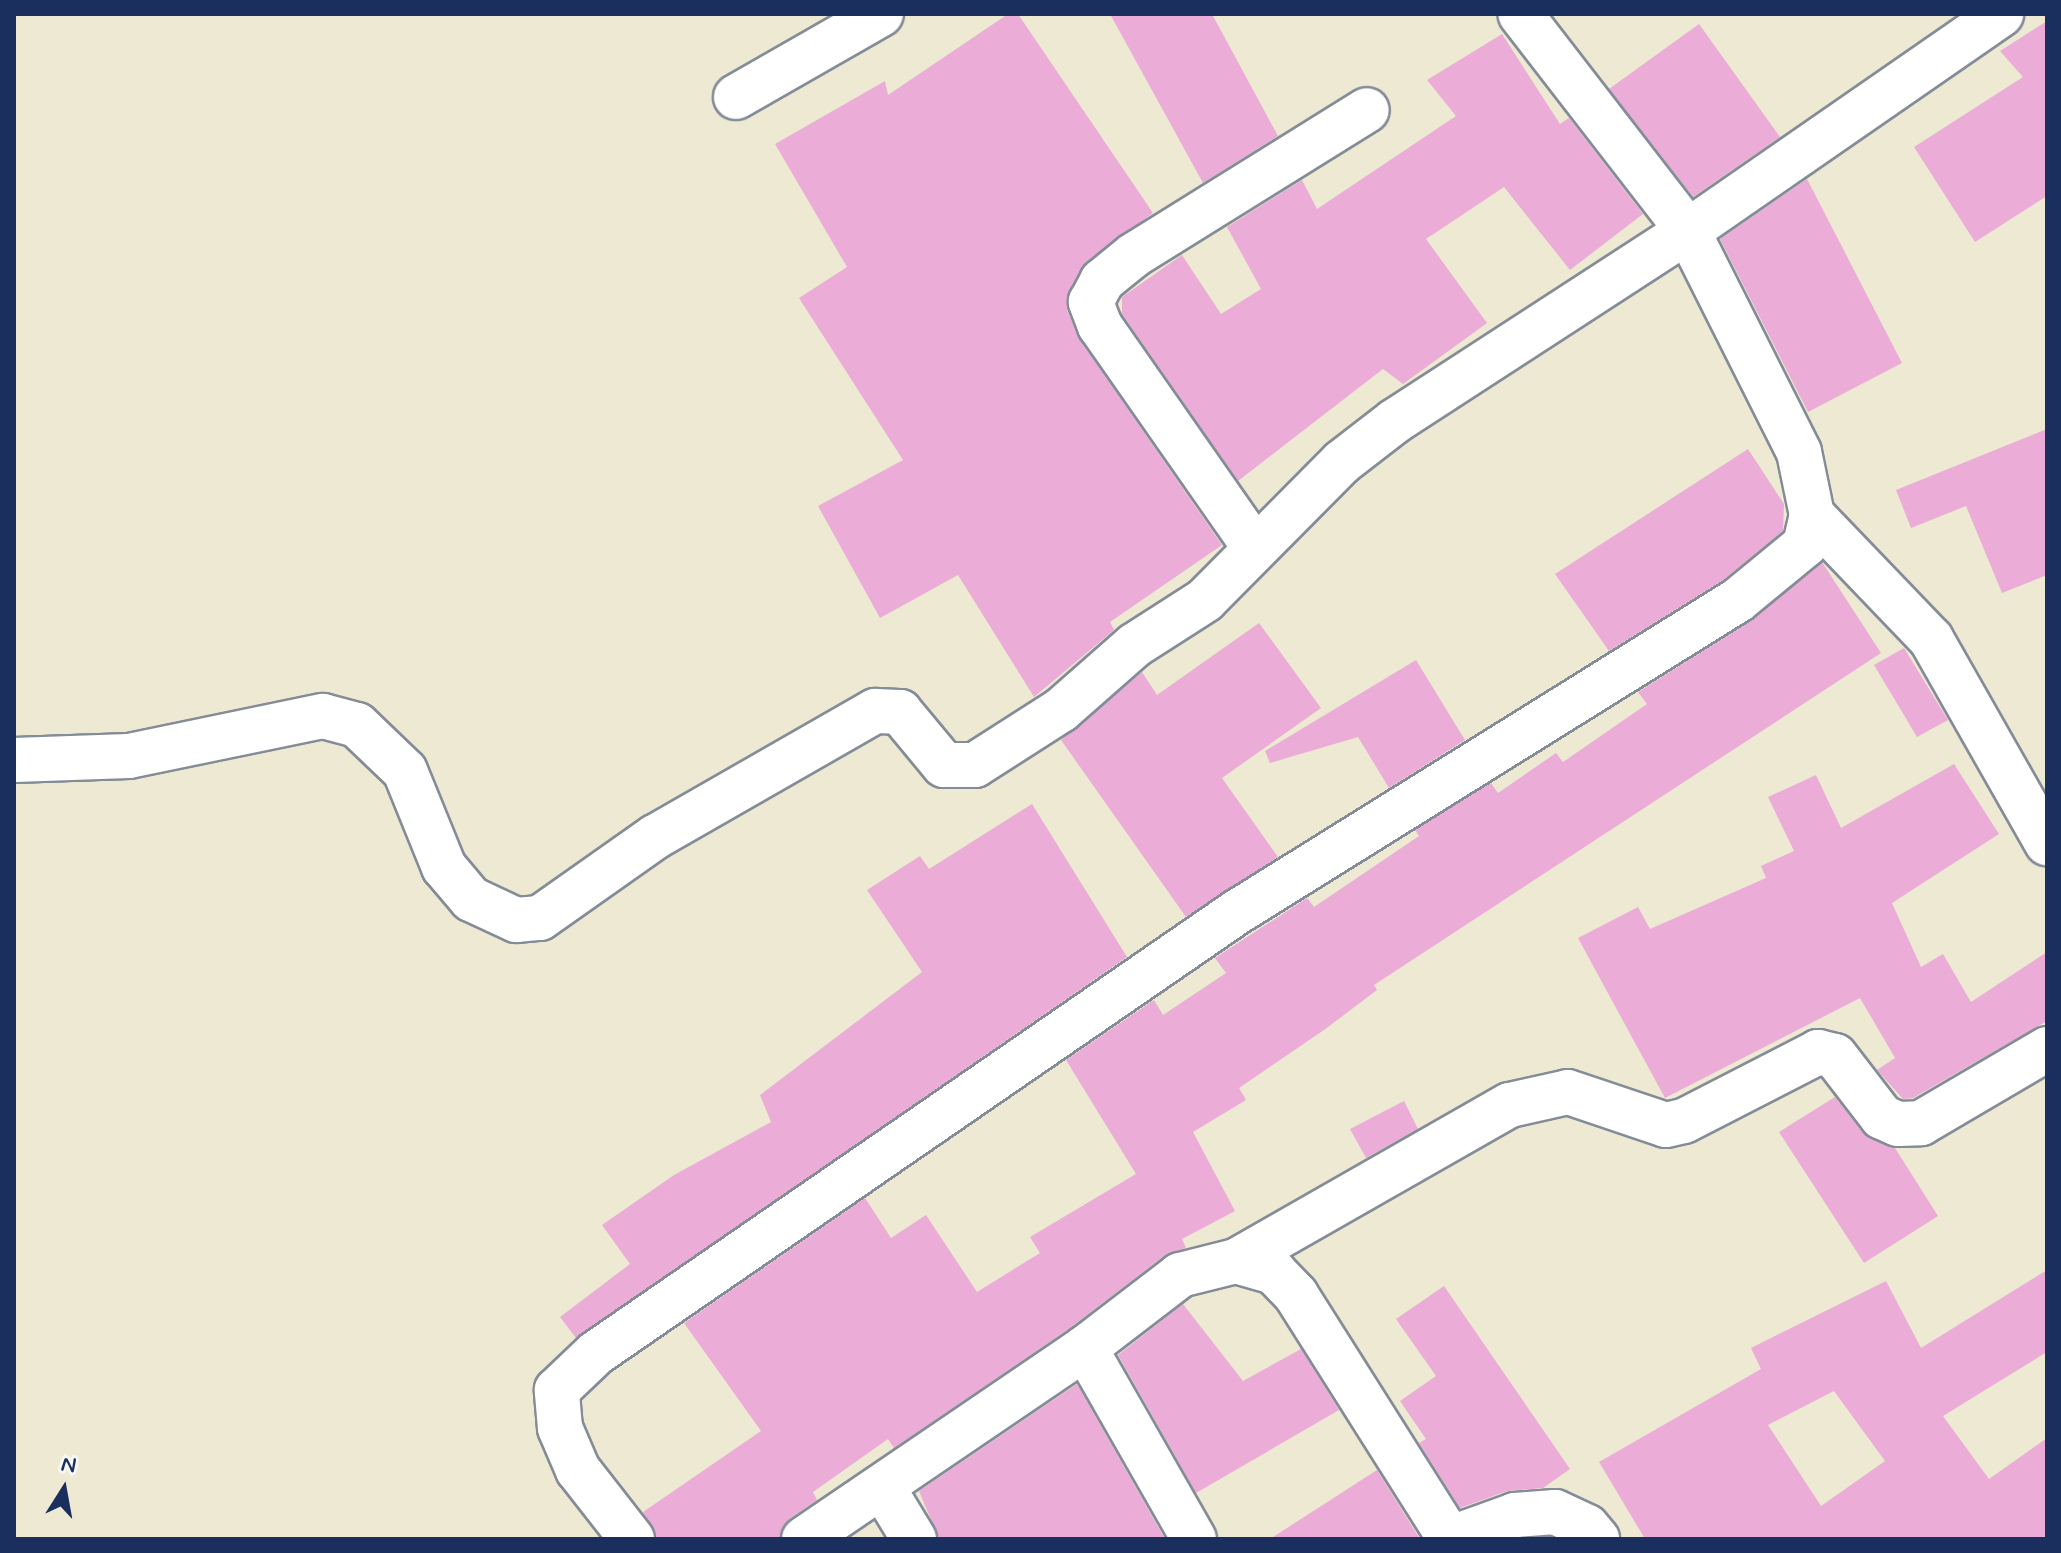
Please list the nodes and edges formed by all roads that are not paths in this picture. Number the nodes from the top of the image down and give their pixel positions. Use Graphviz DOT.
graph roads {
  1 [pos="1520,14"];
  2 [pos="2001,14"];
  3 [pos="862,18"];
  4 [pos="736,97"];
  5 [pos="1367,110"];
  6 [pos="1688,231"];
  7 [pos="1812,515"];
  8 [pos="1255,548"];
  9 [pos="14,760"];
  10 [pos="2047,843"];
  11 [pos="2047,1049"];
  12 [pos="1236,1261"];
  13 [pos="1085,1348"];
  14 [pos="883,1488"];
  15 [pos="632,1539"];
  16 [pos="804,1539"];
  17 [pos="914,1539"];
  18 [pos="1194,1539"];
  19 [pos="1450,1539"];
  20 [pos="1597,1539"];
  1 -- 6 [label="street"];
  2 -- 6 [label="street"];
  3 -- 4 [label="street"];
  5 -- 8 [label="street"];
  6 -- 7 [label="street"];
  6 -- 8 [label="street"];
  7 -- 10 [label="street"];
  7 -- 15 [label="street"];
  8 -- 9 [label="street"];
  11 -- 12 [label="street"];
  12 -- 13 [label="street"];
  12 -- 19 [label="street"];
  13 -- 14 [label="street"];
  13 -- 18 [label="street"];
  14 -- 16 [label="street"];
  14 -- 17 [label="street"];
  19 -- 20 [label="street"];
}
